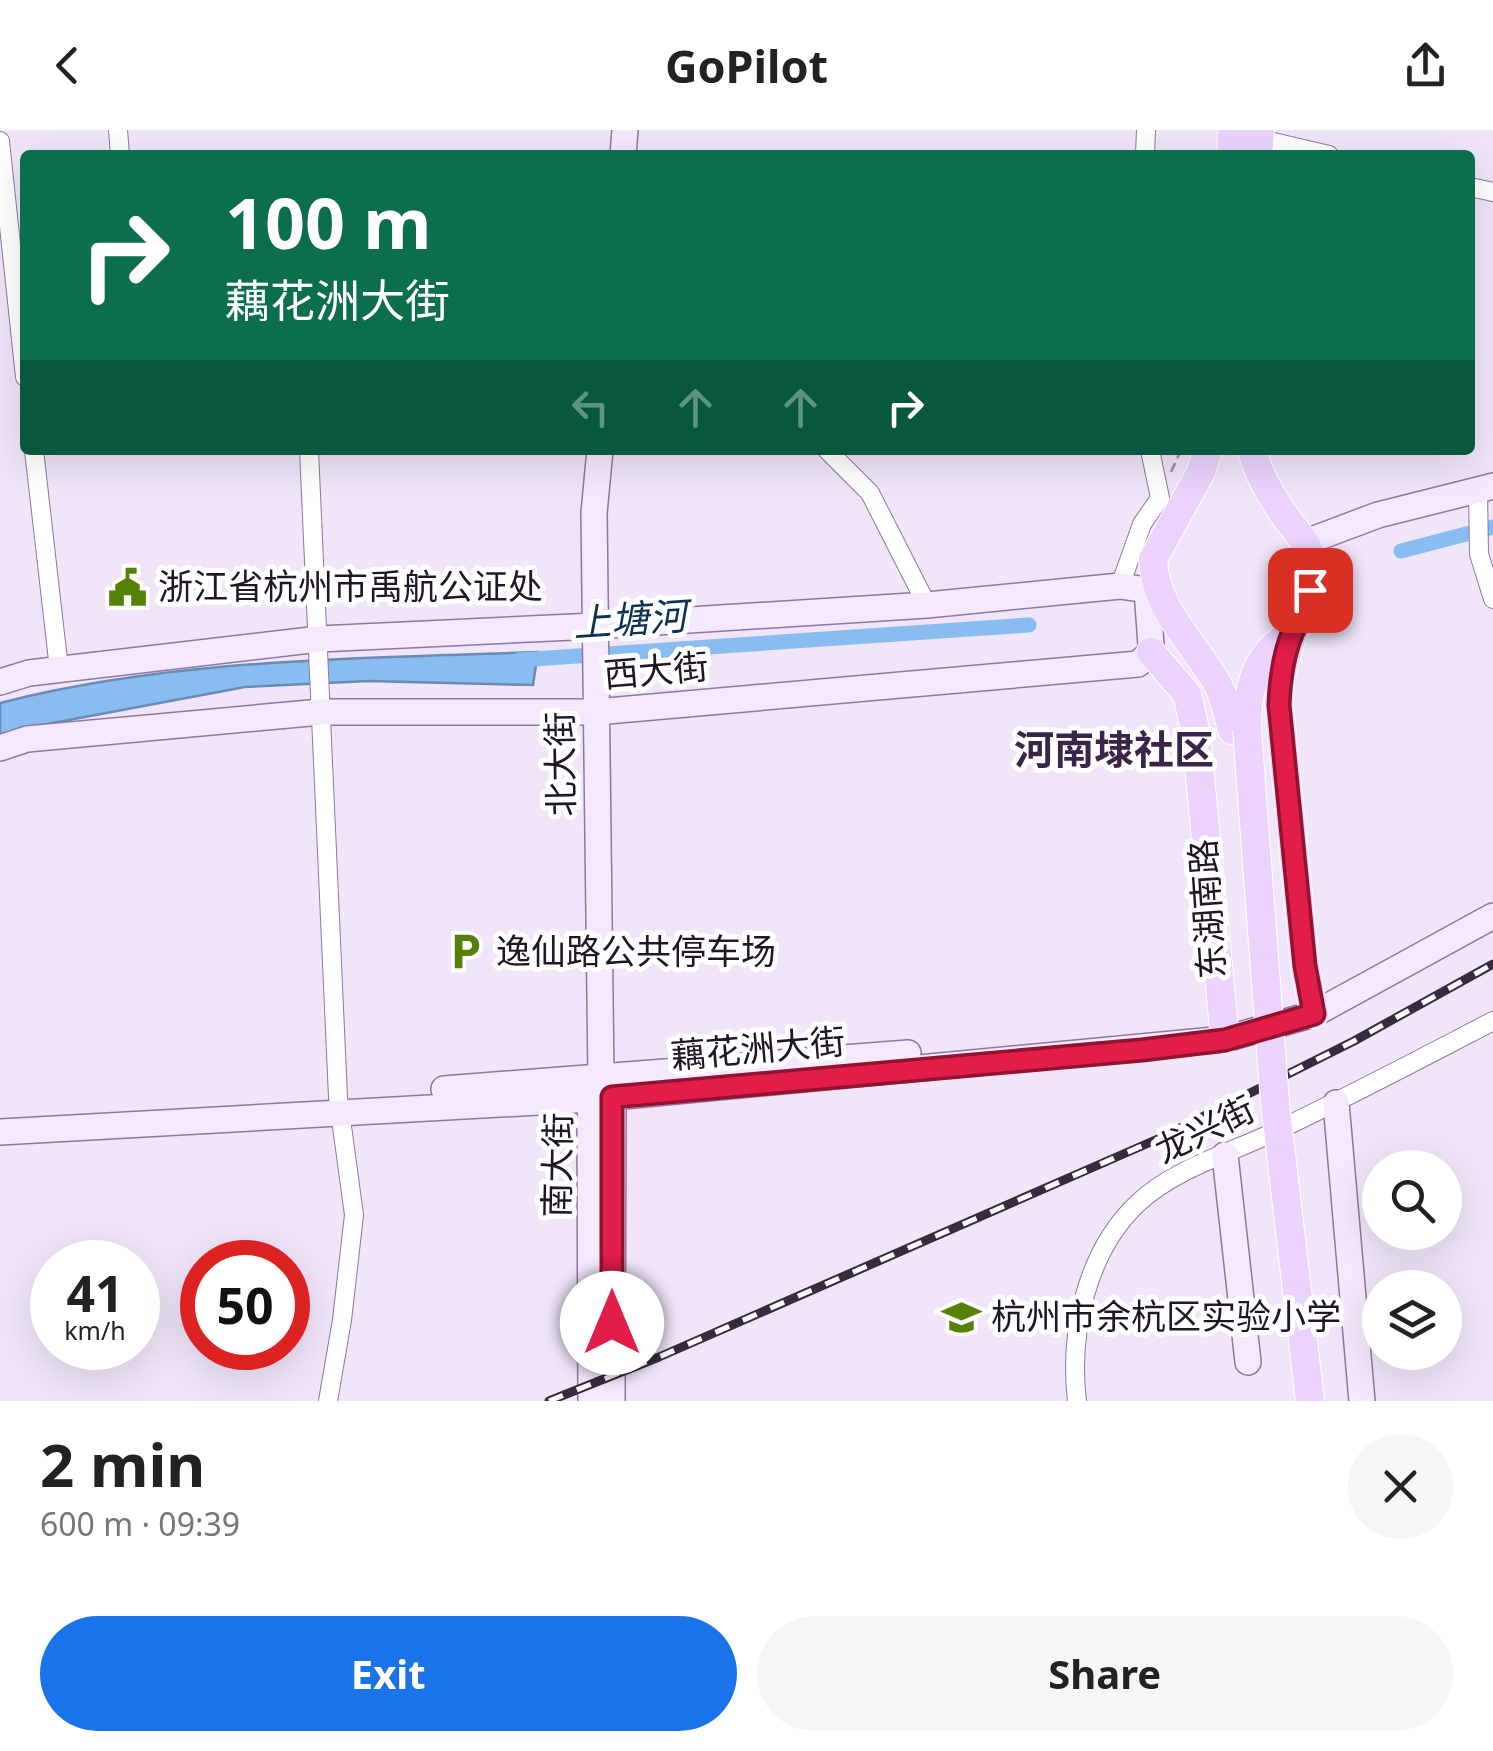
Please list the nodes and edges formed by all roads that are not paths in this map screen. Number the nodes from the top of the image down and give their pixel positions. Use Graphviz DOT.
graph roads {
  1 [pos="0,141"];
  2 [pos="1259,142"];
  3 [pos="1303,150"];
  4 [pos="20,293"];
  5 [pos="35,455"];
  6 [pos="308,455"];
  7 [pos="600,455"];
  8 [pos="832,455"];
  9 [pos="1151,455"];
  10 [pos="1207,455"];
  11 [pos="1253,455"];
  12 [pos="1486,488"];
  13 [pos="1306,542"];
  14 [pos="1120,586"];
  15 [pos="1154,588"];
  16 [pos="1493,599"];
  17 [pos="927,605"];
  18 [pos="596,626"];
  19 [pos="1293,632"];
  20 [pos="319,639"];
  21 [pos="1144,658"];
  22 [pos="59,669"];
  23 [pos="0,682"];
  24 [pos="321,712"];
  25 [pos="596,712"];
  26 [pos="1240,730"];
  27 [pos="0,748"];
  28 [pos="1493,902"];
  29 [pos="1493,916"];
  30 [pos="1313,1008"];
  31 [pos="1493,1021"];
  32 [pos="1224,1031"];
  33 [pos="602,1091"];
  34 [pos="1336,1103"];
  35 [pos="339,1104"];
  36 [pos="0,1117"];
  37 [pos="0,1132"];
  38 [pos="1225,1155"];
  39 [pos="1248,1362"];
  40 [pos="328,1401"];
  41 [pos="591,1401"];
  42 [pos="612,1401"];
  43 [pos="1078,1401"];
  44 [pos="1294,1401"];
  45 [pos="1310,1401"];
  46 [pos="1362,1401"];
  1 -- 4 [label="street"];
  2 -- 3 [label="street"];
  5 -- 22 [label="street"];
  6 -- 20 [label="street"];
  7 -- 18 [label="main road, 北大街"];
  8 -- 17 [label="street"];
  9 -- 14 [label="street"];
  10 -- 15 [label="main road, 东湖南路"];
  11 -- 13 [label="main road"];
  12 -- 13 [label="main road"];
  12 -- 16 [label="street"];
  13 -- 19 [label="main road"];
  14 -- 15 [label="main road, 西大街"];
  14 -- 17 [label="main road, 西大街"];
  15 -- 21 [label="main road"];
  15 -- 26 [label="main road, 东湖南路"];
  17 -- 18 [label="main road, 西大街"];
  18 -- 20 [label="main road, 西大街"];
  18 -- 25 [label="main road, 北大街"];
  19 -- 26 [label="main road, 东湖南路"];
  19 -- 30 [label="main road"];
  20 -- 22 [label="main road, 西大街"];
  20 -- 24 [label="street"];
  21 -- 25 [label="main road, 西大街"];
  21 -- 32 [label="main road"];
  22 -- 23 [label="main road, 西大街"];
  24 -- 25 [label="main road, 西大街"];
  24 -- 27 [label="main road, 西大街"];
  24 -- 35 [label="street"];
  25 -- 33 [label="main road, 北大街"];
  26 -- 44 [label="main road, 东湖南路"];
  26 -- 45 [label="main road, 东湖南路, bridge"];
  28 -- 30 [label="main road, 藕花洲大街"];
  29 -- 30 [label="main road, 藕花洲大街"];
  30 -- 32 [label="main road, 藕花洲大街"];
  31 -- 34 [label="street, 龙兴街"];
  32 -- 33 [label="main road, 藕花洲大街"];
  33 -- 35 [label="main road, 藕花洲大街"];
  33 -- 41 [label="main road, 南大街"];
  33 -- 42 [label="main road, 南大街"];
  34 -- 38 [label="street, 龙兴街"];
  34 -- 46 [label="main road"];
  35 -- 36 [label="main road, 藕花洲大街"];
  35 -- 37 [label="main road, 藕花洲大街"];
  35 -- 40 [label="street"];
  38 -- 39 [label="main road"];
  38 -- 43 [label="street, 龙兴街"];
}
